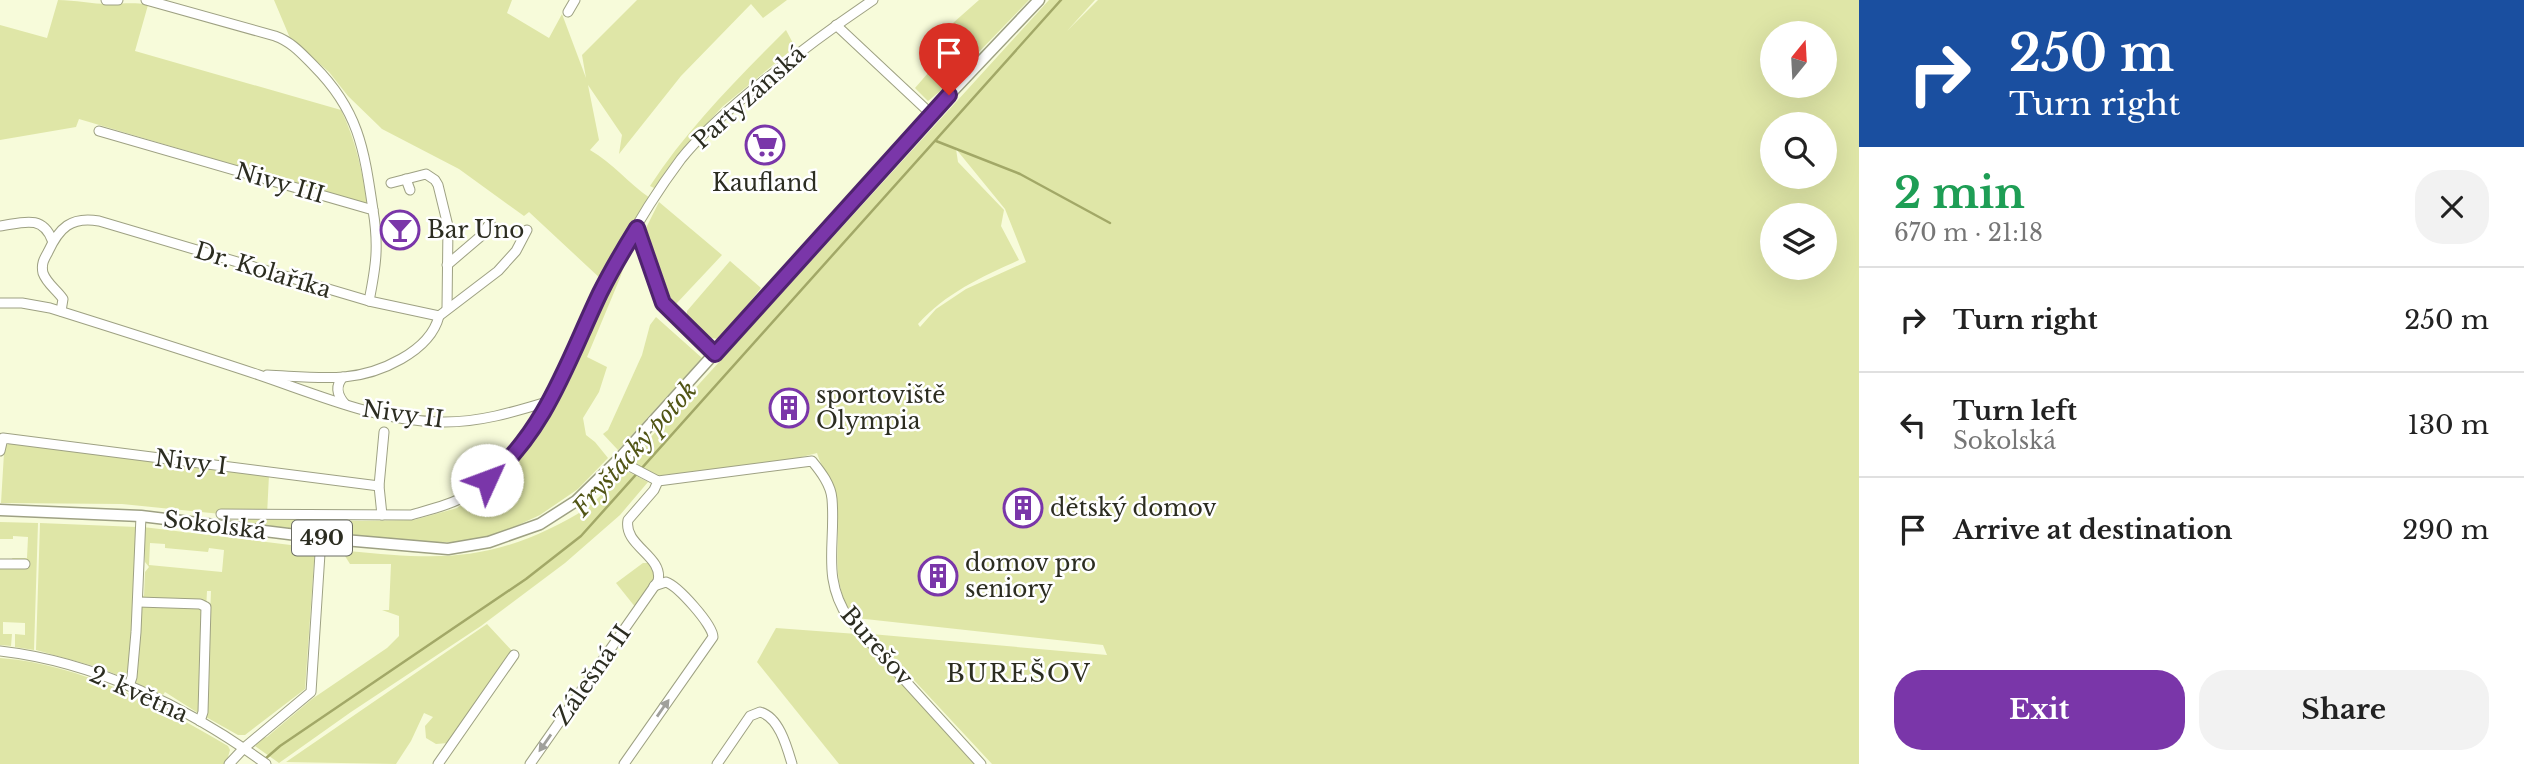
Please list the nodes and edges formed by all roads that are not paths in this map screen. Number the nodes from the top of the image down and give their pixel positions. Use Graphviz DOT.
graph roads {
  1 [pos="106,0"];
  2 [pos="118,0"];
  3 [pos="146,0"];
  4 [pos="575,0"];
  5 [pos="873,0"];
  6 [pos="1039,0"];
  7 [pos="568,12"];
  8 [pos="836,25"];
  9 [pos="931,114"];
  10 [pos="99,131"];
  11 [pos="406,179"];
  12 [pos="391,183"];
  13 [pos="410,190"];
  14 [pos="373,210"];
  15 [pos="490,223"];
  16 [pos="0,226"];
  17 [pos="637,228"];
  18 [pos="527,230"];
  19 [pos="52,240"];
  20 [pos="447,265"];
  21 [pos="369,301"];
  22 [pos="0,303"];
  23 [pos="61,311"];
  24 [pos="443,313"];
  25 [pos="715,354"];
  26 [pos="259,375"];
  27 [pos="344,377"];
  28 [pos="550,401"];
  29 [pos="346,405"];
  30 [pos="384,432"];
  31 [pos="1,445"];
  32 [pos="622,463"];
  33 [pos="654,480"];
  34 [pos="379,486"];
  35 [pos="0,510"];
  36 [pos="221,514"];
  37 [pos="382,515"];
  38 [pos="141,516"];
  39 [pos="321,538"];
  40 [pos="0,564"];
  41 [pos="25,564"];
  42 [pos="654,586"];
  43 [pos="138,603"];
  44 [pos="0,651"];
  45 [pos="514,655"];
  46 [pos="129,687"];
  47 [pos="200,720"];
  48 [pos="248,751"];
  49 [pos="229,764"];
  50 [pos="266,764"];
  51 [pos="438,764"];
  52 [pos="530,764"];
  53 [pos="624,764"];
  54 [pos="717,764"];
  55 [pos="792,764"];
  56 [pos="981,764"];
  1 -- 2 [label="street"];
  3 -- 14 [label="street"];
  4 -- 7 [label="street"];
  5 -- 8 [label="street, Partyzánská"];
  6 -- 9 [label="main road, Sokolská / 490"];
  8 -- 9 [label="street"];
  8 -- 17 [label="street, Partyzánská"];
  9 -- 25 [label="main road, Sokolská / 490"];
  10 -- 14 [label="street, Nivy III"];
  11 -- 12 [label="street"];
  11 -- 13 [label="street"];
  11 -- 20 [label="street"];
  14 -- 21 [label="street"];
  15 -- 20 [label="street"];
  16 -- 19 [label="street"];
  17 -- 25 [label="street"];
  17 -- 28 [label="street, Partyzánská"];
  18 -- 24 [label="street"];
  19 -- 21 [label="street, Dr. Kolaříka"];
  19 -- 23 [label="street"];
  20 -- 24 [label="street"];
  21 -- 24 [label="street, Dr. Kolaříka"];
  22 -- 23 [label="street, Nivy II"];
  23 -- 26 [label="street, Nivy II"];
  24 -- 27 [label="street, Nivy II"];
  25 -- 32 [label="main road, Sokolská / 490"];
  26 -- 27 [label="street, Nivy II"];
  26 -- 29 [label="street, Nivy II"];
  27 -- 29 [label="street"];
  28 -- 29 [label="street, Nivy II"];
  28 -- 37 [label="street, Partyzánská"];
  30 -- 34 [label="street"];
  31 -- 34 [label="street, Nivy I"];
  32 -- 33 [label="street"];
  32 -- 39 [label="main road, Sokolská / 490"];
  33 -- 42 [label="street"];
  33 -- 56 [label="street, Burešov"];
  34 -- 37 [label="street"];
  35 -- 38 [label="main road, Sokolská / 490"];
  36 -- 37 [label="street, Partyzánská"];
  38 -- 39 [label="main road, Sokolská / 490"];
  38 -- 43 [label="street"];
  39 -- 48 [label="street"];
  40 -- 41 [label="street"];
  42 -- 52 [label="street, Zálešná II, one-way"];
  53 -- 42 [label="street, one-way"];
  43 -- 46 [label="street"];
  43 -- 47 [label="street"];
  44 -- 46 [label="street, 2. května"];
  45 -- 51 [label="street"];
  46 -- 47 [label="street, 2. května"];
  47 -- 48 [label="street, 2. května"];
  48 -- 49 [label="street"];
  48 -- 50 [label="street, 2. května"];
  54 -- 55 [label="street"];
}
